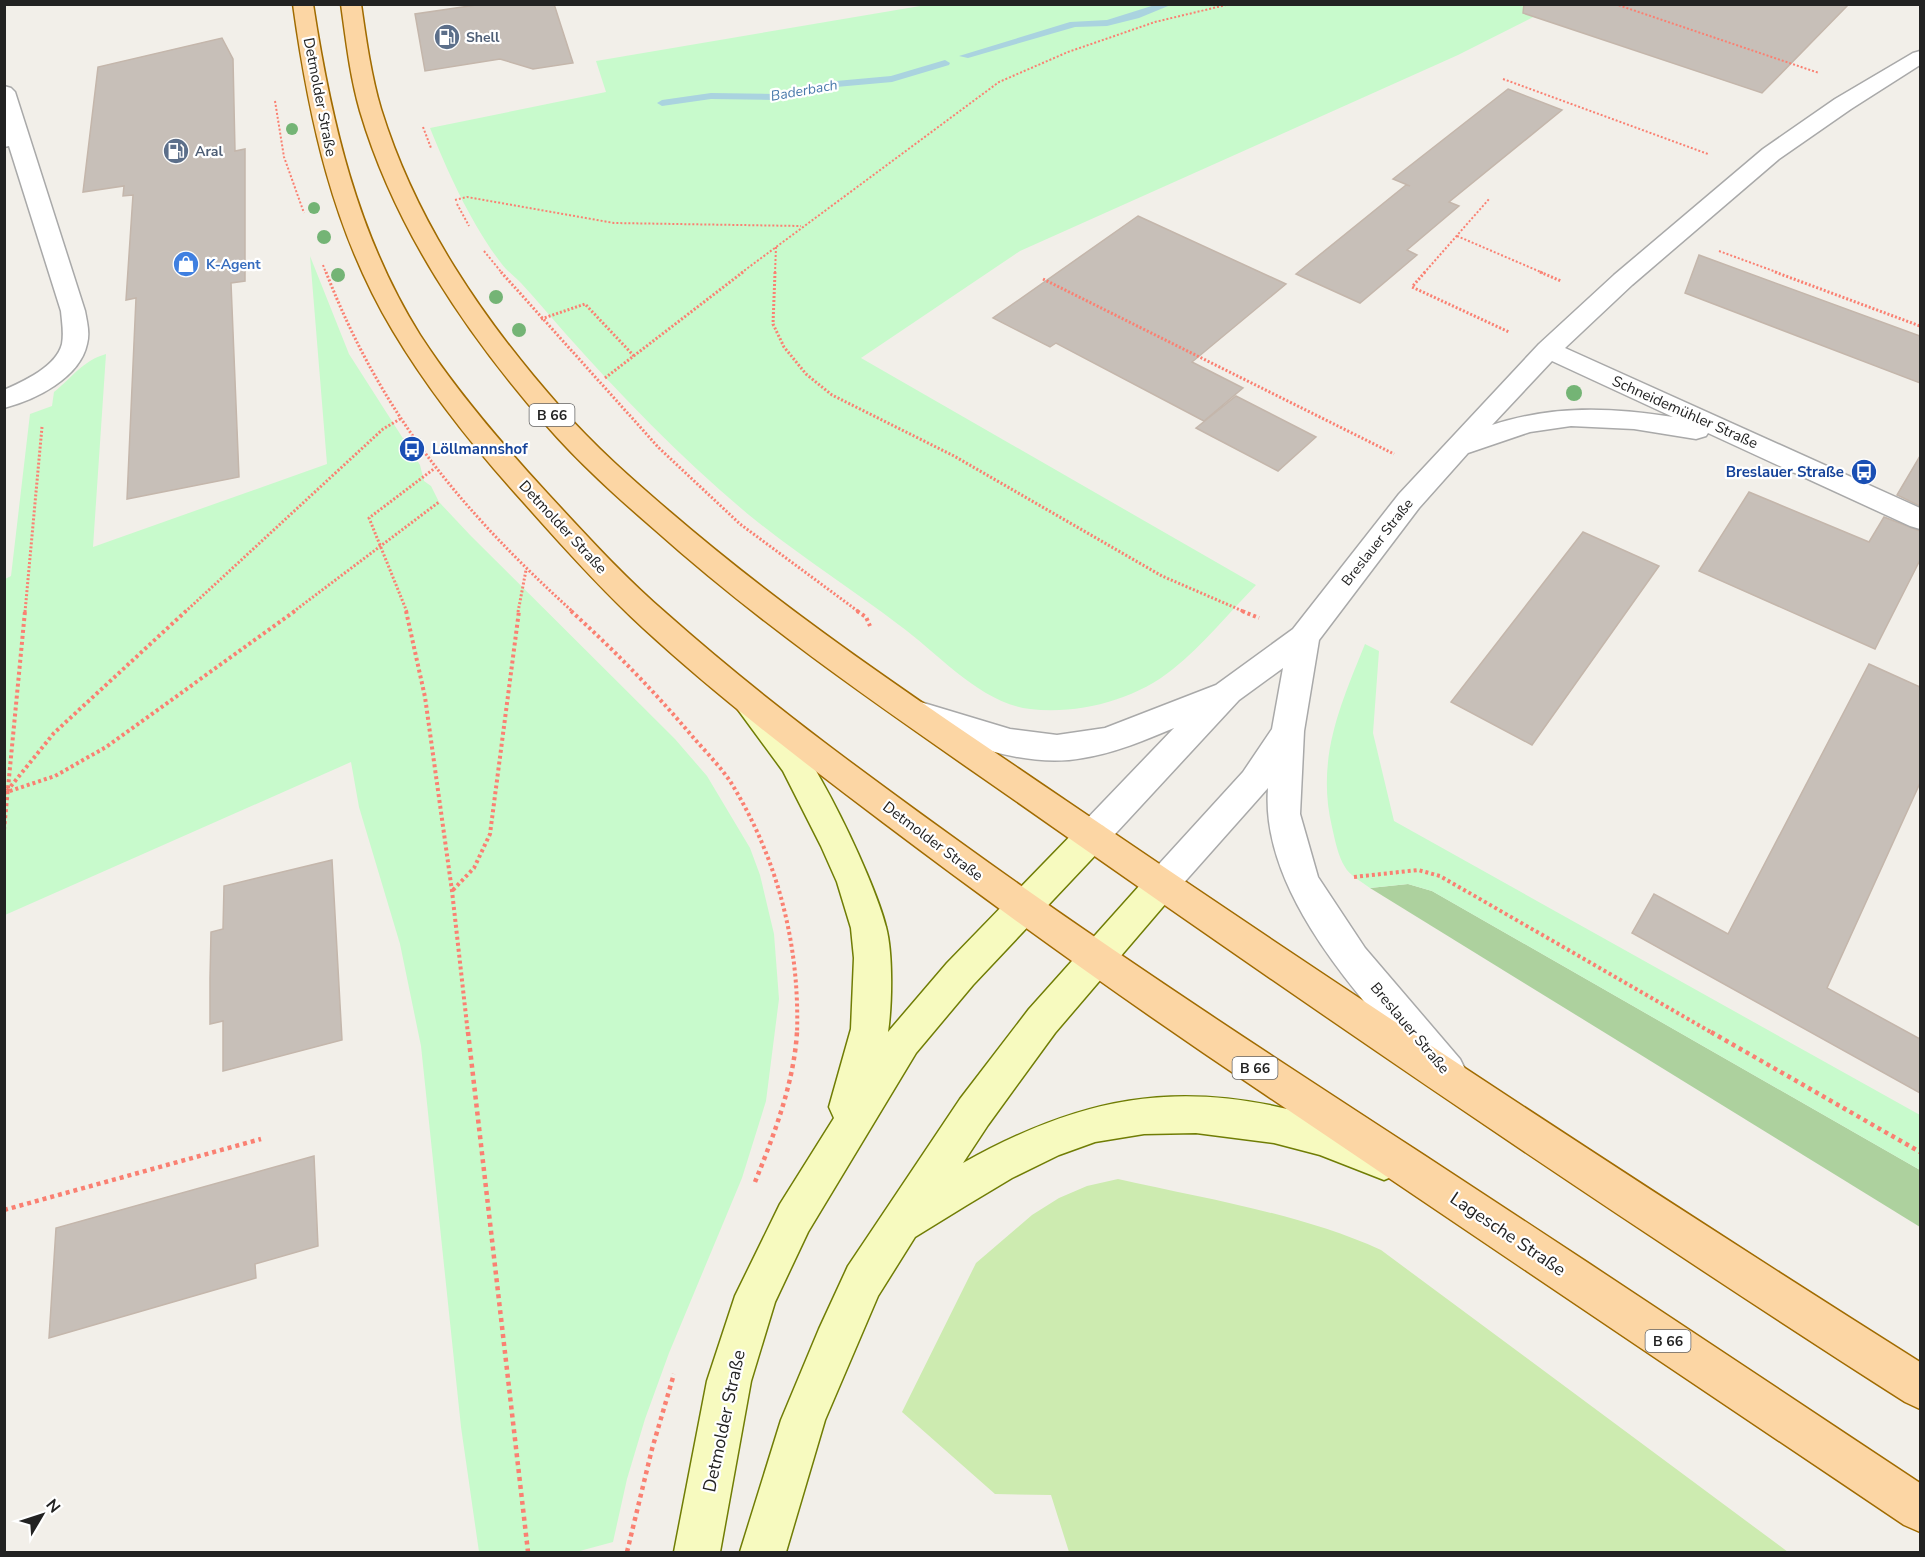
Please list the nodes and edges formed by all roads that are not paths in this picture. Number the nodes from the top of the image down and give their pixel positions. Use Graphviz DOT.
graph roads {
  1 [pos="303,4"];
  2 [pos="351,4"];
  3 [pos="1920,57"];
  4 [pos="4,92"];
  5 [pos="11,139"];
  6 [pos="1548,350"];
  7 [pos="4,400"];
  8 [pos="1745,439"];
  9 [pos="1456,447"];
  10 [pos="1920,519"];
  11 [pos="1304,637"];
  12 [pos="1228,692"];
  13 [pos="744,696"];
  14 [pos="912,711"];
  15 [pos="1288,731"];
  16 [pos="1092,836"];
  17 [pos="1161,885"];
  18 [pos="1022,908"];
  19 [pos="1096,959"];
  20 [pos="1464,1091"];
  21 [pos="1416,1174"];
  22 [pos="794,1218"];
  23 [pos="896,1230"];
  24 [pos="1920,1387"];
  25 [pos="1920,1509"];
  26 [pos="697,1552"];
  27 [pos="763,1552"];
  1 -- 13 [label="main road, Detmolder Straße / B 66"];
  2 -- 14 [label="main road, B 66"];
  3 -- 6 [label="street, Breslauer Straße"];
  4 -- 5 [label="street"];
  5 -- 7 [label="street"];
  6 -- 8 [label="street, Schneidemühler Straße"];
  6 -- 9 [label="street, Breslauer Straße"];
  8 -- 9 [label="street"];
  8 -- 10 [label="street, Schneidemühler Straße"];
  9 -- 11 [label="street, Breslauer Straße"];
  11 -- 12 [label="street, Breslauer Straße"];
  11 -- 15 [label="street, Breslauer Straße"];
  12 -- 14 [label="street, Breslauer Straße"];
  12 -- 16 [label="street, Breslauer Straße"];
  13 -- 18 [label="main road, Detmolder Straße / B 66"];
  13 -- 22 [label="main road"];
  14 -- 16 [label="main road, B 66"];
  15 -- 17 [label="street, Breslauer Straße"];
  15 -- 20 [label="street, Breslauer Straße"];
  16 -- 17 [label="main road, B 66"];
  16 -- 18 [label="main road, Detmolder Straße"];
  17 -- 19 [label="main road"];
  17 -- 20 [label="main road, B 66"];
  18 -- 19 [label="main road, Detmolder Straße / B 66"];
  18 -- 22 [label="main road, Detmolder Straße"];
  19 -- 21 [label="main road, Lagesche Straße / B 66"];
  19 -- 23 [label="main road"];
  20 -- 24 [label="main road, B 66"];
  21 -- 23 [label="main road"];
  21 -- 25 [label="main road, Lagesche Straße / B 66"];
  22 -- 26 [label="main road, Detmolder Straße"];
  23 -- 27 [label="main road"];
}
